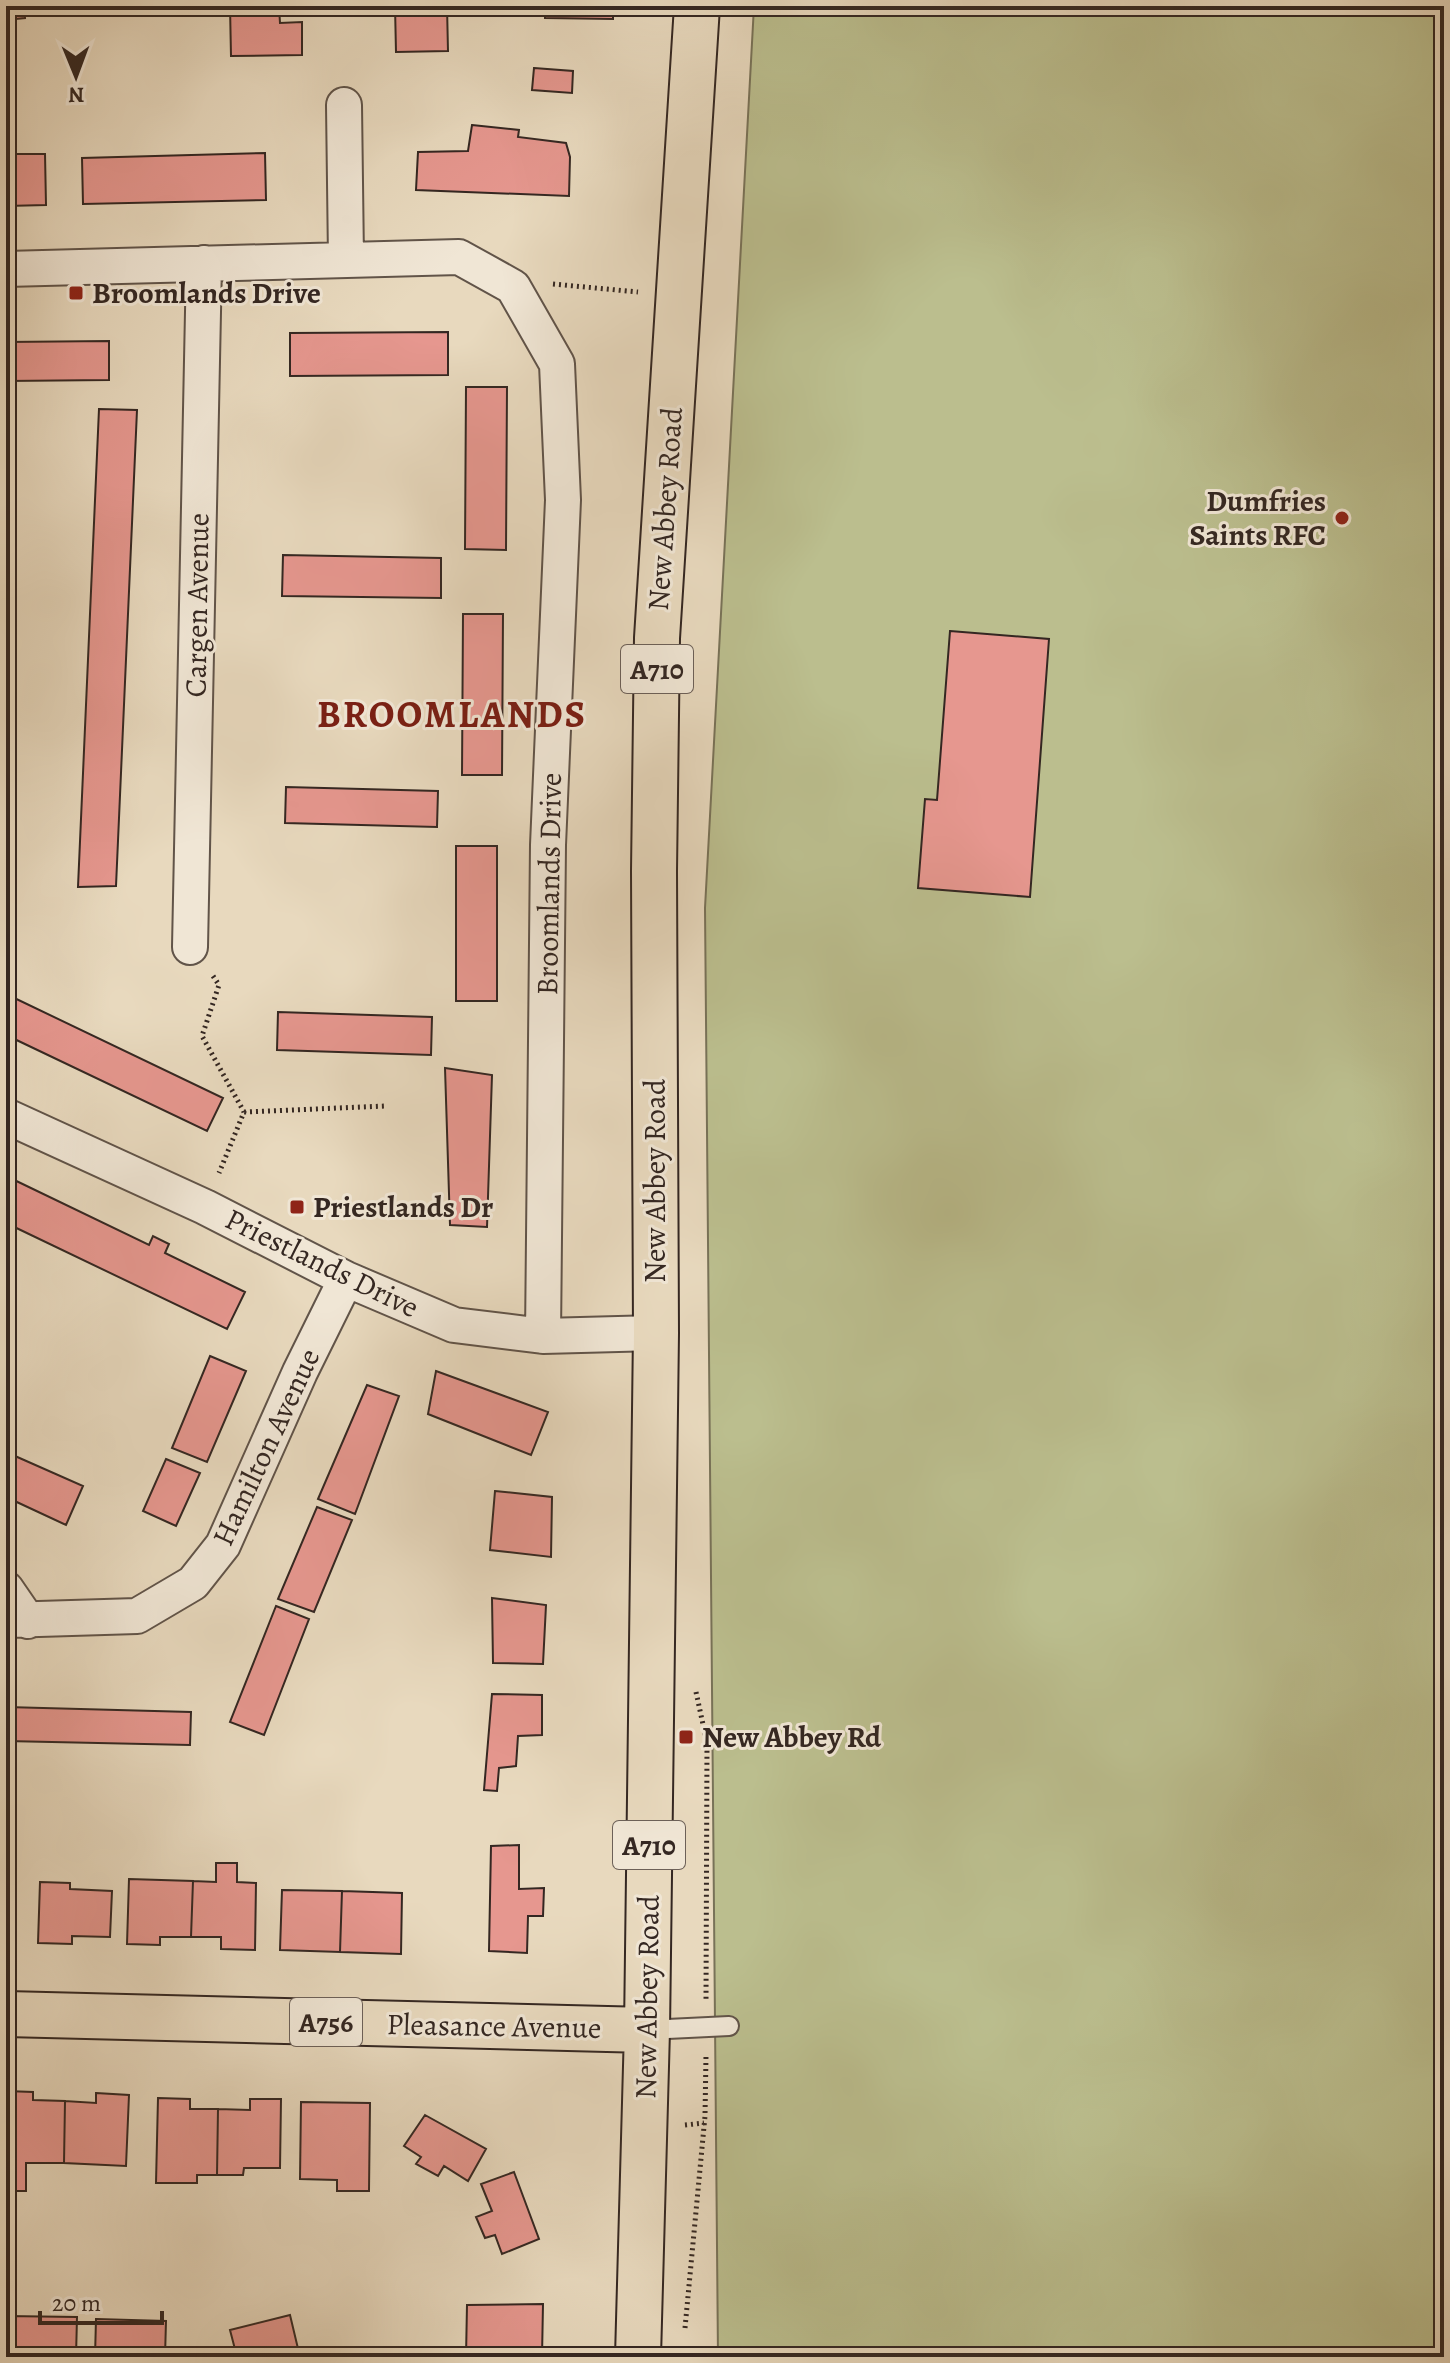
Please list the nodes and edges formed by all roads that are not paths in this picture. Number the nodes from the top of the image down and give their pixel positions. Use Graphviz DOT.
graph roads {
  1 [pos="697,6"];
  2 [pos="344,105"];
  3 [pos="346,259"];
  4 [pos="204,263"];
  5 [pos="6,269"];
  6 [pos="190,947"];
  7 [pos="6,1116"];
  8 [pos="346,1279"];
  9 [pos="656,1333"];
  10 [pos="543,1336"];
  11 [pos="6,1589"];
  12 [pos="17,1620"];
  13 [pos="6,2014"];
  14 [pos="729,2026"];
  15 [pos="647,2030"];
  16 [pos="638,2357"];
  1 -- 9 [label="main road, New Abbey Road / A710"];
  2 -- 3 [label="street"];
  3 -- 4 [label="street, Broomlands Drive"];
  3 -- 10 [label="street, Broomlands Drive"];
  4 -- 5 [label="street, Broomlands Drive"];
  4 -- 6 [label="street, Cargen Avenue"];
  7 -- 8 [label="street, Priestlands Drive"];
  8 -- 10 [label="street, Priestlands Drive"];
  8 -- 12 [label="street, Hamilton Avenue"];
  9 -- 10 [label="street, Priestlands Drive"];
  9 -- 15 [label="main road, New Abbey Road / A710"];
  11 -- 12 [label="street, Hamilton Avenue"];
  13 -- 15 [label="main road, Pleasance Avenue / A756"];
  14 -- 15 [label="lane"];
  15 -- 16 [label="main road, New Abbey Road / A710"];
}
